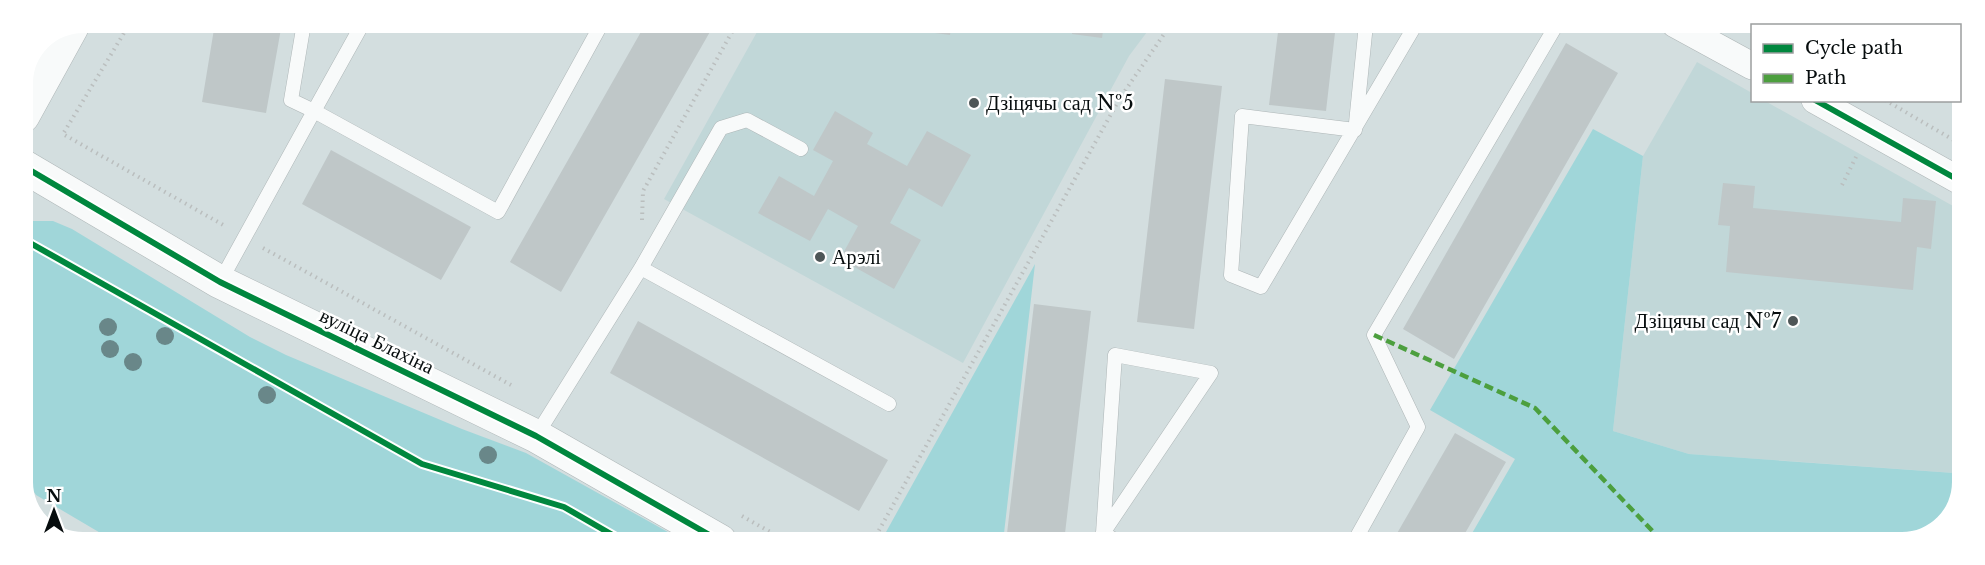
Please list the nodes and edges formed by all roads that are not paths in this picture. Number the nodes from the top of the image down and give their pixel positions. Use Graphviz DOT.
graph roads {
  1 [pos="302,33"];
  2 [pos="357,33"];
  3 [pos="596,33"];
  4 [pos="1365,33"];
  5 [pos="1411,33"];
  6 [pos="1552,33"];
  7 [pos="1692,33"];
  8 [pos="67,36"];
  9 [pos="1751,65"];
  10 [pos="33,96"];
  11 [pos="1819,102"];
  12 [pos="314,111"];
  13 [pos="1355,130"];
  14 [pos="801,149"];
  15 [pos="33,172"];
  16 [pos="1952,176"];
  17 [pos="641,268"];
  18 [pos="220,282"];
  19 [pos="890,404"];
  20 [pos="536,436"];
  21 [pos="704,532"];
  22 [pos="1100,532"];
  23 [pos="1103,532"];
  24 [pos="1360,532"];
  1 -- 12 [label="lane"];
  2 -- 12 [label="lane"];
  3 -- 12 [label="lane"];
  4 -- 13 [label="lane"];
  5 -- 13 [label="lane"];
  6 -- 24 [label="lane"];
  7 -- 9 [label="street"];
  8 -- 10 [label="street"];
  11 -- 16 [label="street"];
  12 -- 18 [label="lane"];
  13 -- 13 [label="lane"];
  14 -- 17 [label="lane"];
  15 -- 18 [label="street, вуліца Блахіна"];
  17 -- 19 [label="lane"];
  17 -- 20 [label="lane"];
  18 -- 20 [label="street, вуліца Блахіна"];
  20 -- 21 [label="street, вуліца Блахіна"];
  22 -- 23 [label="lane"];
}
